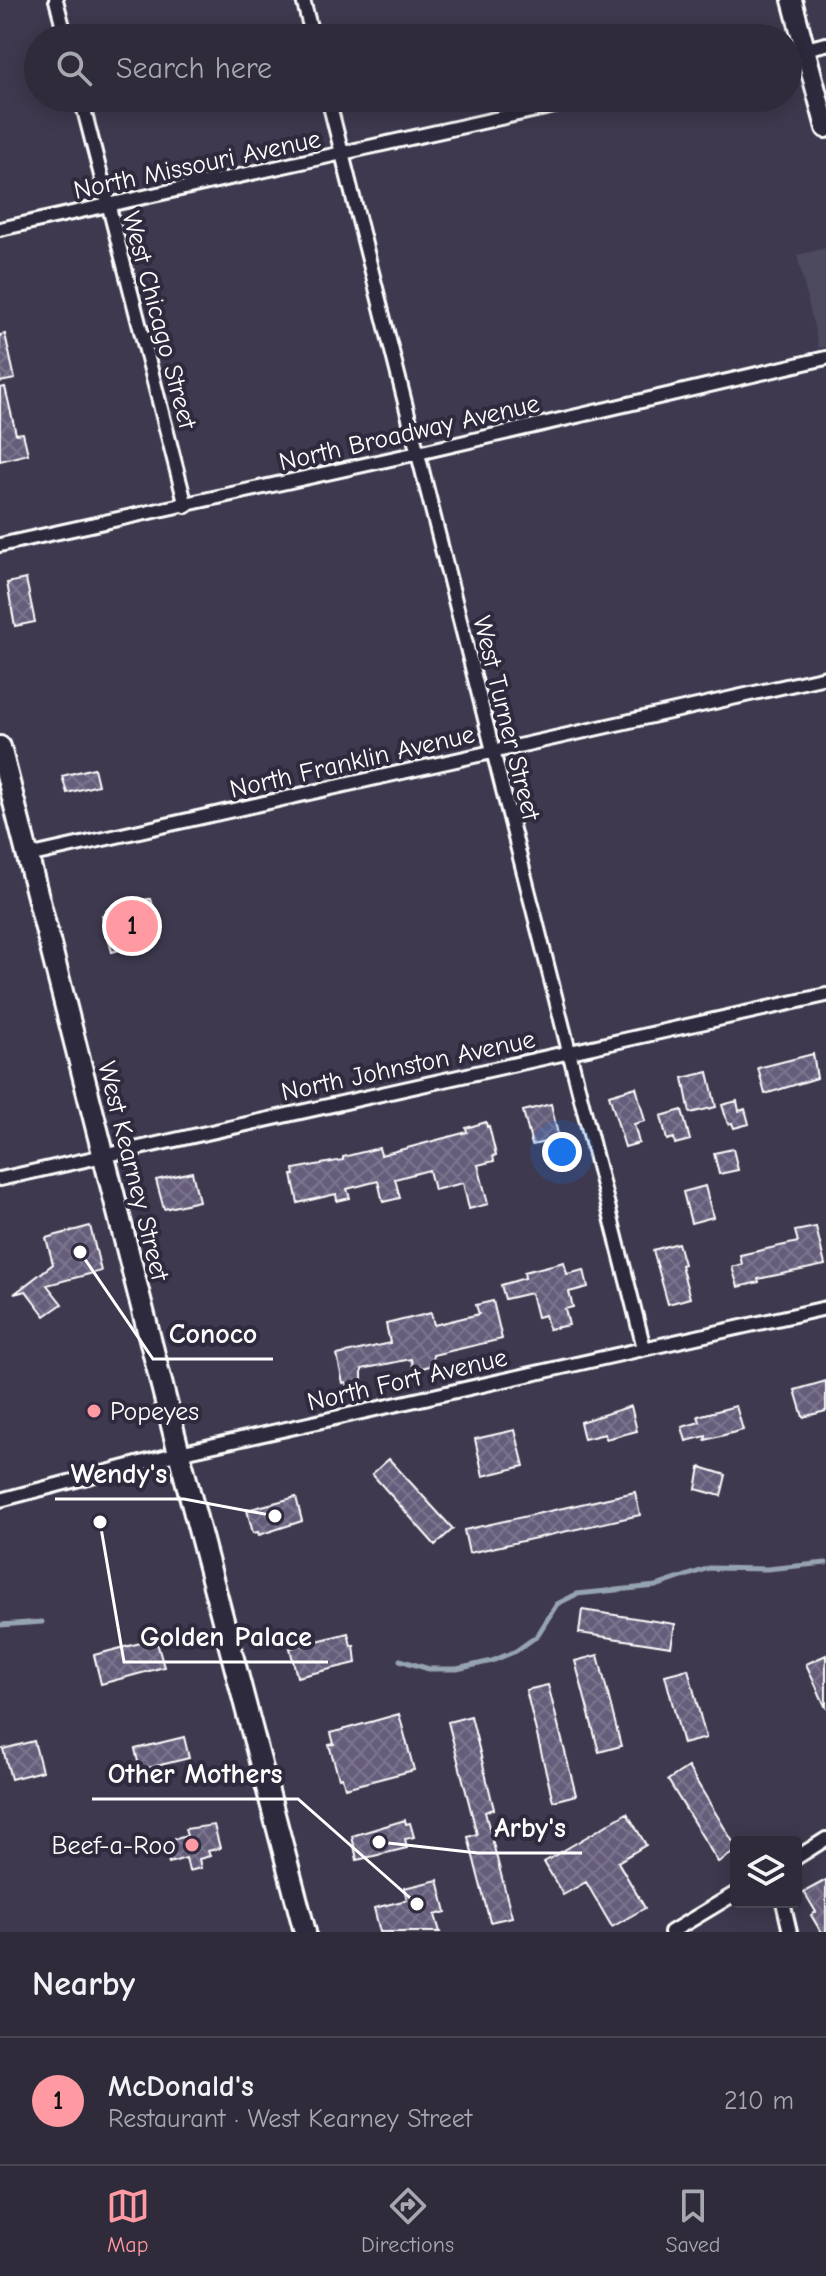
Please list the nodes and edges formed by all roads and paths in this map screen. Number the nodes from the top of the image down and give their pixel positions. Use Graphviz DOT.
graph roads {
  1 [pos="56,0"];
  2 [pos="303,0"];
  3 [pos="792,0"];
  4 [pos="62,24"];
  5 [pos="309,24"];
  6 [pos="794,24"];
  7 [pos="826,44"];
  8 [pos="802,50"];
  9 [pos="802,64"];
  10 [pos="85,112"];
  11 [pos="332,112"];
  12 [pos="528,112"];
  13 [pos="826,128"];
  14 [pos="342,154"];
  15 [pos="108,205"];
  16 [pos="0,229"];
  17 [pos="826,358"];
  18 [pos="418,453"];
  19 [pos="186,506"];
  20 [pos="0,545"];
  21 [pos="826,677"];
  22 [pos="0,747"];
  23 [pos="493,751"];
  24 [pos="28,856"];
  25 [pos="826,995"];
  26 [pos="569,1053"];
  27 [pos="104,1155"];
  28 [pos="0,1179"];
  29 [pos="826,1308"];
  30 [pos="644,1348"];
  31 [pos="179,1453"];
  32 [pos="0,1500"];
  33 [pos="826,1839"];
  34 [pos="802,1854"];
  35 [pos="730,1897"];
  36 [pos="784,1908"];
  37 [pos="305,1932"];
  38 [pos="671,1932"];
  39 [pos="790,1932"];
  1 -- 4 [label="street"];
  2 -- 5 [label="street"];
  3 -- 6 [label="street"];
  7 -- 8 [label="street"];
  9 -- 13 [label="street"];
  10 -- 15 [label="street, West Chicago Street"];
  11 -- 14 [label="street, West Turner Street"];
  12 -- 14 [label="street, North Missouri Avenue"];
  14 -- 15 [label="street, North Missouri Avenue"];
  14 -- 18 [label="street, West Turner Street"];
  15 -- 16 [label="street, North Missouri Avenue"];
  15 -- 19 [label="street, West Chicago Street"];
  17 -- 18 [label="street, North Broadway Avenue"];
  18 -- 19 [label="street, North Broadway Avenue"];
  18 -- 23 [label="street, West Turner Street"];
  19 -- 20 [label="street, North Broadway Avenue"];
  21 -- 23 [label="street, North Franklin Avenue"];
  22 -- 24 [label="main road, West Kearney Street"];
  23 -- 24 [label="street, North Franklin Avenue"];
  23 -- 26 [label="street, West Turner Street"];
  24 -- 27 [label="main road, West Kearney Street"];
  25 -- 26 [label="street, North Johnston Avenue"];
  26 -- 27 [label="street, North Johnston Avenue"];
  26 -- 30 [label="street, West Turner Street"];
  27 -- 28 [label="street, North Johnston Avenue"];
  27 -- 31 [label="main road, West Kearney Street"];
  29 -- 30 [label="street, North Fort Avenue"];
  30 -- 31 [label="street, North Fort Avenue"];
  31 -- 32 [label="street, North Fort Avenue"];
  31 -- 37 [label="main road, West Kearney Street"];
  33 -- 34 [label="street"];
  35 -- 38 [label="street"];
  36 -- 39 [label="street"];
}
